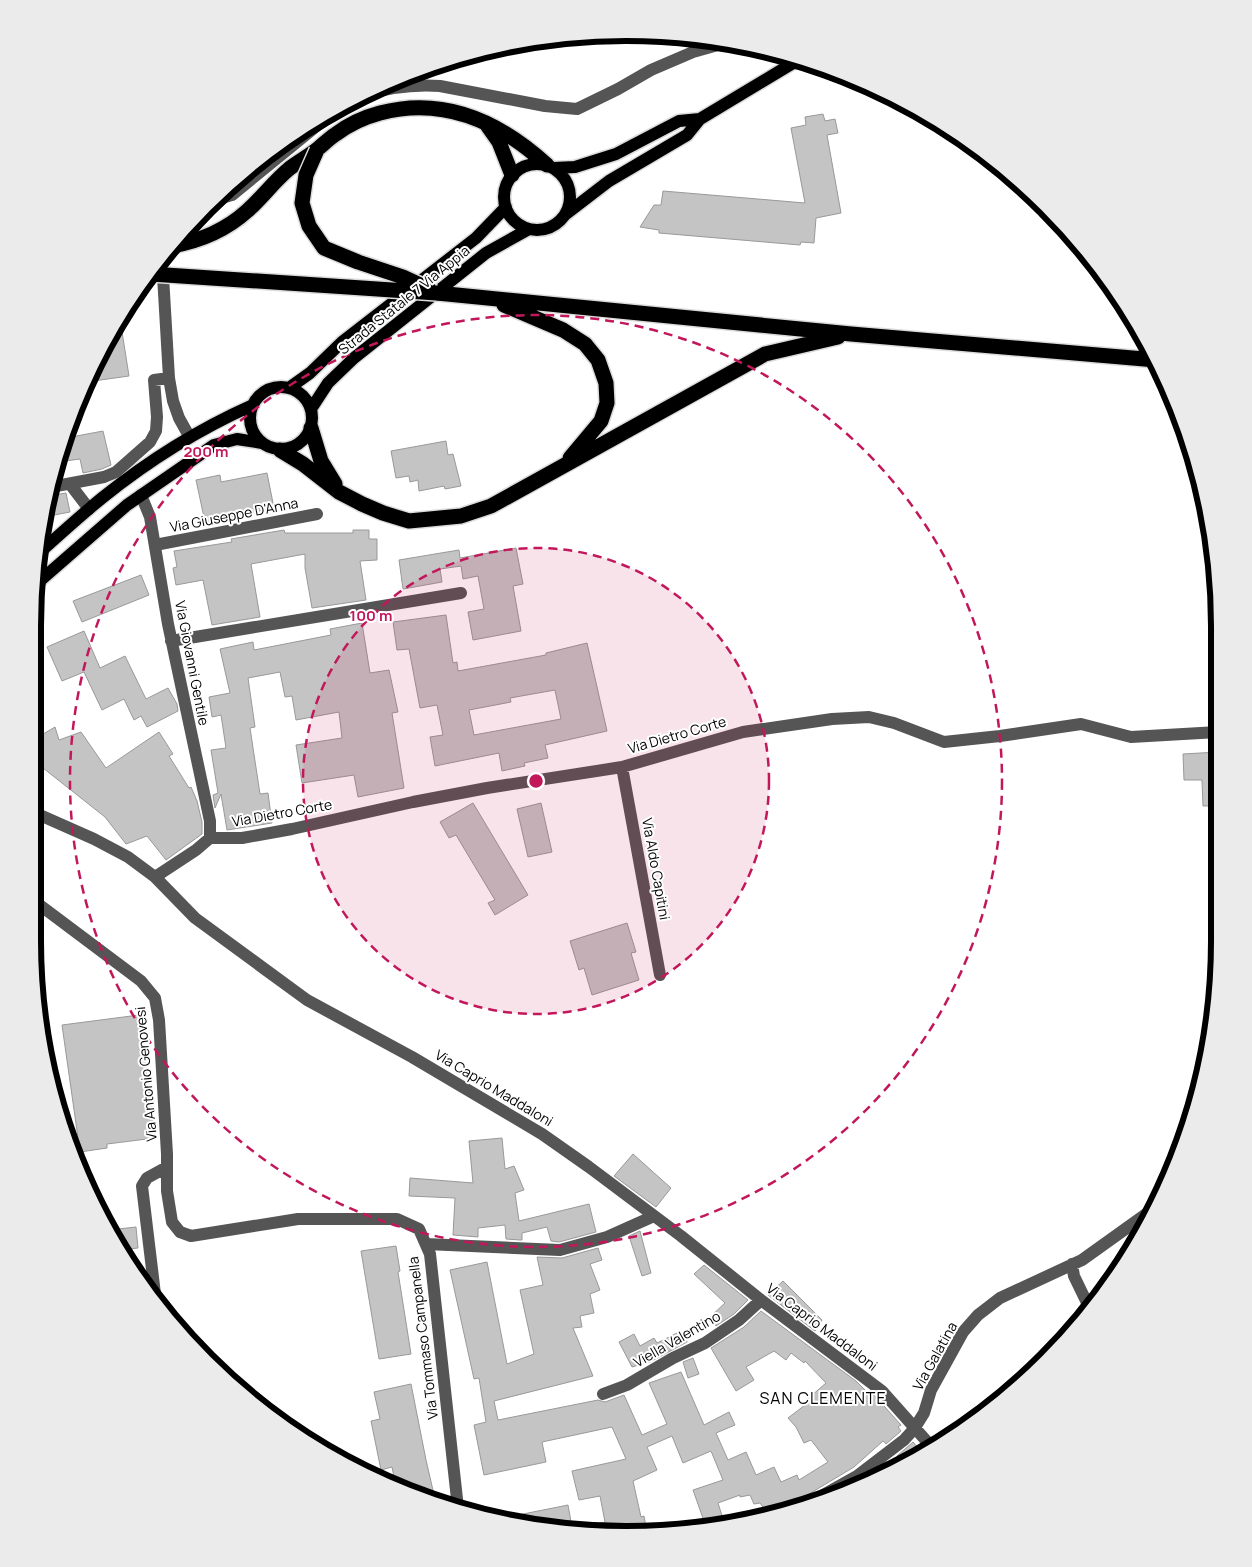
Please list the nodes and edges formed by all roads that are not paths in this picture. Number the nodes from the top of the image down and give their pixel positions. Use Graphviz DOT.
graph roads {
  1 [pos="710,47"];
  2 [pos="790,65"];
  3 [pos="399,87"];
  4 [pos="700,119"];
  5 [pos="484,121"];
  6 [pos="292,146"];
  7 [pos="317,150"];
  8 [pos="550,166"];
  9 [pos="512,175"];
  10 [pos="229,197"];
  11 [pos="506,207"];
  12 [pos="566,214"];
  13 [pos="529,229"];
  14 [pos="183,244"];
  15 [pos="163,269"];
  16 [pos="159,275"];
  17 [pos="437,293"];
  18 [pos="490,299"];
  19 [pos="851,334"];
  20 [pos="1146,359"];
  21 [pos="169,378"];
  22 [pos="289,388"];
  23 [pos="253,405"];
  24 [pos="311,409"];
  25 [pos="311,428"];
  26 [pos="190,436"];
  27 [pos="262,443"];
  28 [pos="280,450"];
  29 [pos="565,465"];
  30 [pos="70,484"];
  31 [pos="58,486"];
  32 [pos="340,492"];
  33 [pos="141,495"];
  34 [pos="89,509"];
  35 [pos="317,514"];
  36 [pos="156,545"];
  37 [pos="47,546"];
  38 [pos="44,577"];
  39 [pos="461,593"];
  40 [pos="171,641"];
  41 [pos="1211,732"];
  42 [pos="622,767"];
  43 [pos="41,816"];
  44 [pos="210,838"];
  45 [pos="155,877"];
  46 [pos="41,906"];
  47 [pos="660,976"];
  48 [pos="167,1167"];
  49 [pos="654,1216"];
  50 [pos="1140,1219"];
  51 [pos="426,1244"];
  52 [pos="1072,1264"];
  53 [pos="155,1287"];
  54 [pos="761,1300"];
  55 [pos="1086,1302"];
  56 [pos="603,1394"];
  57 [pos="914,1429"];
  58 [pos="927,1442"];
  59 [pos="844,1483"];
  60 [pos="457,1501"];
  1 -- 3 [label="street"];
  2 -- 4 [label="main road, Strada Statale 7 Via Appia"];
  4 -- 8 [label="main road, Strada Statale 7 Via Appia"];
  4 -- 12 [label="main road, Strada Statale 7 Via Appia"];
  5 -- 7 [label="highway"];
  5 -- 8 [label="highway"];
  5 -- 9 [label="highway"];
  6 -- 10 [label="street"];
  7 -- 14 [label="highway"];
  7 -- 17 [label="highway, bridge"];
  8 -- 9 [label="main road, Strada Statale 7 Via Appia"];
  8 -- 12 [label="main road"];
  9 -- 11 [label="main road"];
  11 -- 13 [label="main road"];
  11 -- 22 [label="main road, Strada Statale 7 Via Appia"];
  12 -- 13 [label="main road, Strada Statale 7 Via Appia"];
  13 -- 24 [label="main road, Strada Statale 7 Via Appia"];
  15 -- 21 [label="street"];
  16 -- 17 [label="highway, bridge"];
  17 -- 18 [label="highway"];
  18 -- 19 [label="highway"];
  18 -- 29 [label="highway"];
  19 -- 20 [label="highway"];
  19 -- 29 [label="highway"];
  21 -- 26 [label="street"];
  21 -- 30 [label="street"];
  22 -- 23 [label="main road, Strada Statale 7 Via Appia"];
  22 -- 24 [label="main road"];
  23 -- 26 [label="main road, Strada Statale 7 Via Appia"];
  23 -- 27 [label="main road"];
  24 -- 25 [label="main road"];
  25 -- 28 [label="main road"];
  25 -- 32 [label="highway"];
  26 -- 34 [label="main road, Strada Statale 7 Via Appia"];
  27 -- 28 [label="main road"];
  27 -- 33 [label="main road"];
  28 -- 32 [label="highway"];
  29 -- 32 [label="highway"];
  30 -- 31 [label="street"];
  30 -- 34 [label="street"];
  33 -- 36 [label="street, Via Giovanni Gentile"];
  33 -- 38 [label="main road"];
  34 -- 37 [label="main road, Strada Statale 7 Via Appia"];
  35 -- 36 [label="street, Via Giuseppe D'Anna"];
  36 -- 40 [label="street, Via Giovanni Gentile"];
  39 -- 40 [label="street"];
  40 -- 44 [label="street, Via Giovanni Gentile"];
  41 -- 42 [label="street, Via Dietro Corte"];
  42 -- 44 [label="street, Via Dietro Corte"];
  42 -- 47 [label="street, Via Aldo Capitini"];
  43 -- 45 [label="street, Via Caprio Maddaloni"];
  44 -- 45 [label="street"];
  45 -- 49 [label="street, Via Caprio Maddaloni"];
  46 -- 48 [label="street, Via Antonio Genovesi"];
  48 -- 51 [label="street, Via Tommaso Campanella"];
  48 -- 53 [label="street"];
  49 -- 51 [label="street"];
  49 -- 54 [label="street, Via Caprio Maddaloni"];
  50 -- 52 [label="street, Via Galatina"];
  51 -- 60 [label="street, Via Tommaso Campanella"];
  52 -- 55 [label="street"];
  52 -- 57 [label="street, Via Galatina"];
  54 -- 56 [label="street, Viella Valentino"];
  54 -- 57 [label="street, Via Caprio Maddaloni"];
  57 -- 58 [label="street, Via Caprio Maddaloni"];
  57 -- 59 [label="street, Via Galatina"];
}
